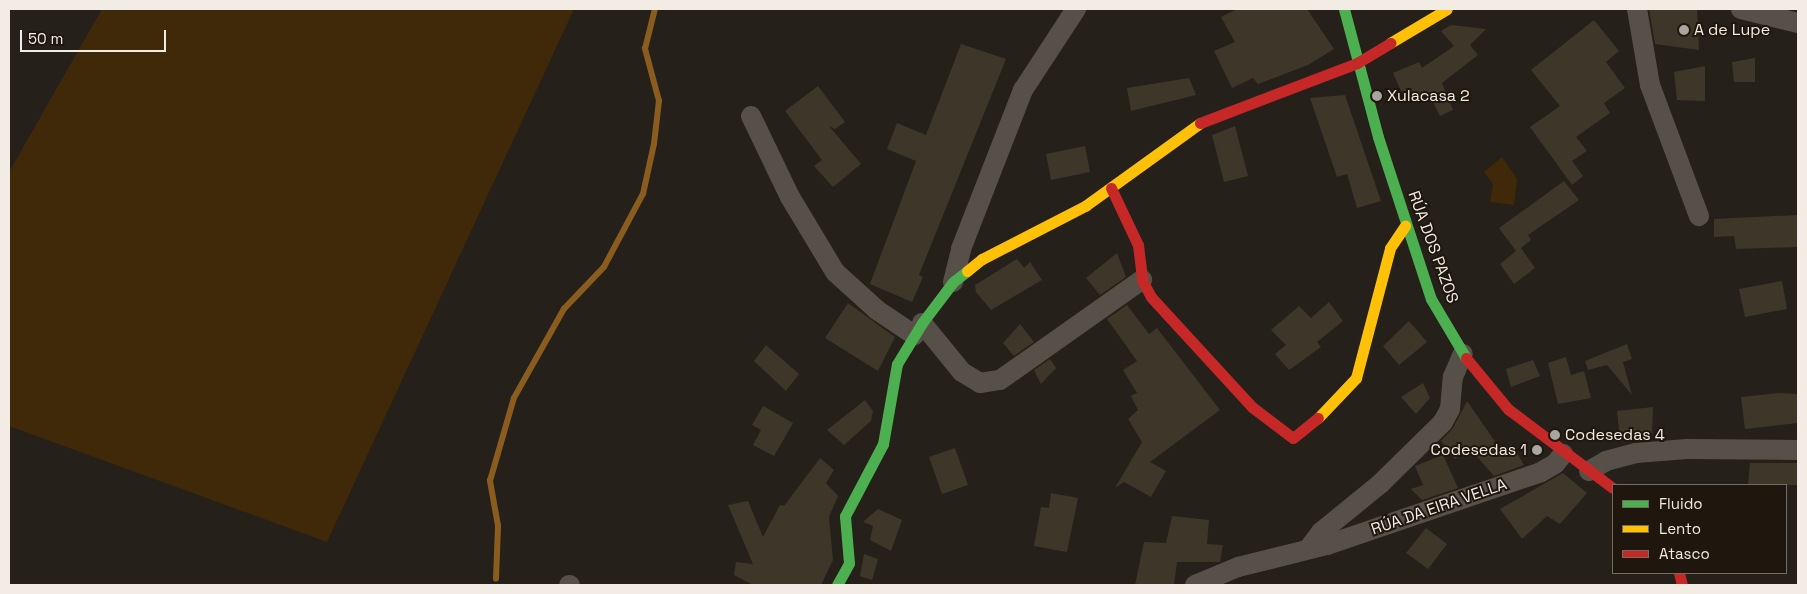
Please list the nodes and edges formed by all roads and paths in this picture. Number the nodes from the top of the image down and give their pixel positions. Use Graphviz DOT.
graph roads {
  1 [pos="1076,9"];
  2 [pos="1344,9"];
  3 [pos="1447,9"];
  4 [pos="1636,9"];
  5 [pos="1741,9"];
  6 [pos="1798,23"];
  7 [pos="1357,64"];
  8 [pos="750,116"];
  9 [pos="1111,188"];
  10 [pos="1699,216"];
  11 [pos="1406,226"];
  12 [pos="1142,280"];
  13 [pos="953,282"];
  14 [pos="918,329"];
  15 [pos="1463,354"];
  16 [pos="1798,450"];
  17 [pos="1564,454"];
  18 [pos="1589,471"];
  19 [pos="1612,487"];
  20 [pos="1309,548"];
  21 [pos="837,585"];
  22 [pos="1196,585"];
  1 -- 13 [label="street"];
  2 -- 7 [label="street, RÚA DOS PAZOS"];
  3 -- 7 [label="street"];
  4 -- 10 [label="street"];
  5 -- 6 [label="street"];
  7 -- 9 [label="street"];
  7 -- 11 [label="street, RÚA DOS PAZOS"];
  8 -- 14 [label="street"];
  9 -- 12 [label="street"];
  9 -- 13 [label="street"];
  11 -- 12 [label="street"];
  11 -- 15 [label="street, RÚA DOS PAZOS"];
  12 -- 14 [label="street"];
  13 -- 14 [label="street"];
  14 -- 21 [label="street"];
  15 -- 17 [label="street, RÚA DOS PAZOS"];
  15 -- 20 [label="street, RÚA DA EIRA VELLA"];
  16 -- 18 [label="street"];
  17 -- 18 [label="street, RÚA DOS PAZOS"];
  17 -- 20 [label="street, RÚA DA EIRA VELLA"];
  18 -- 19 [label="street, RÚA DOS PAZOS"];
  20 -- 22 [label="street, RÚA DA EIRA VELLA"];
}
